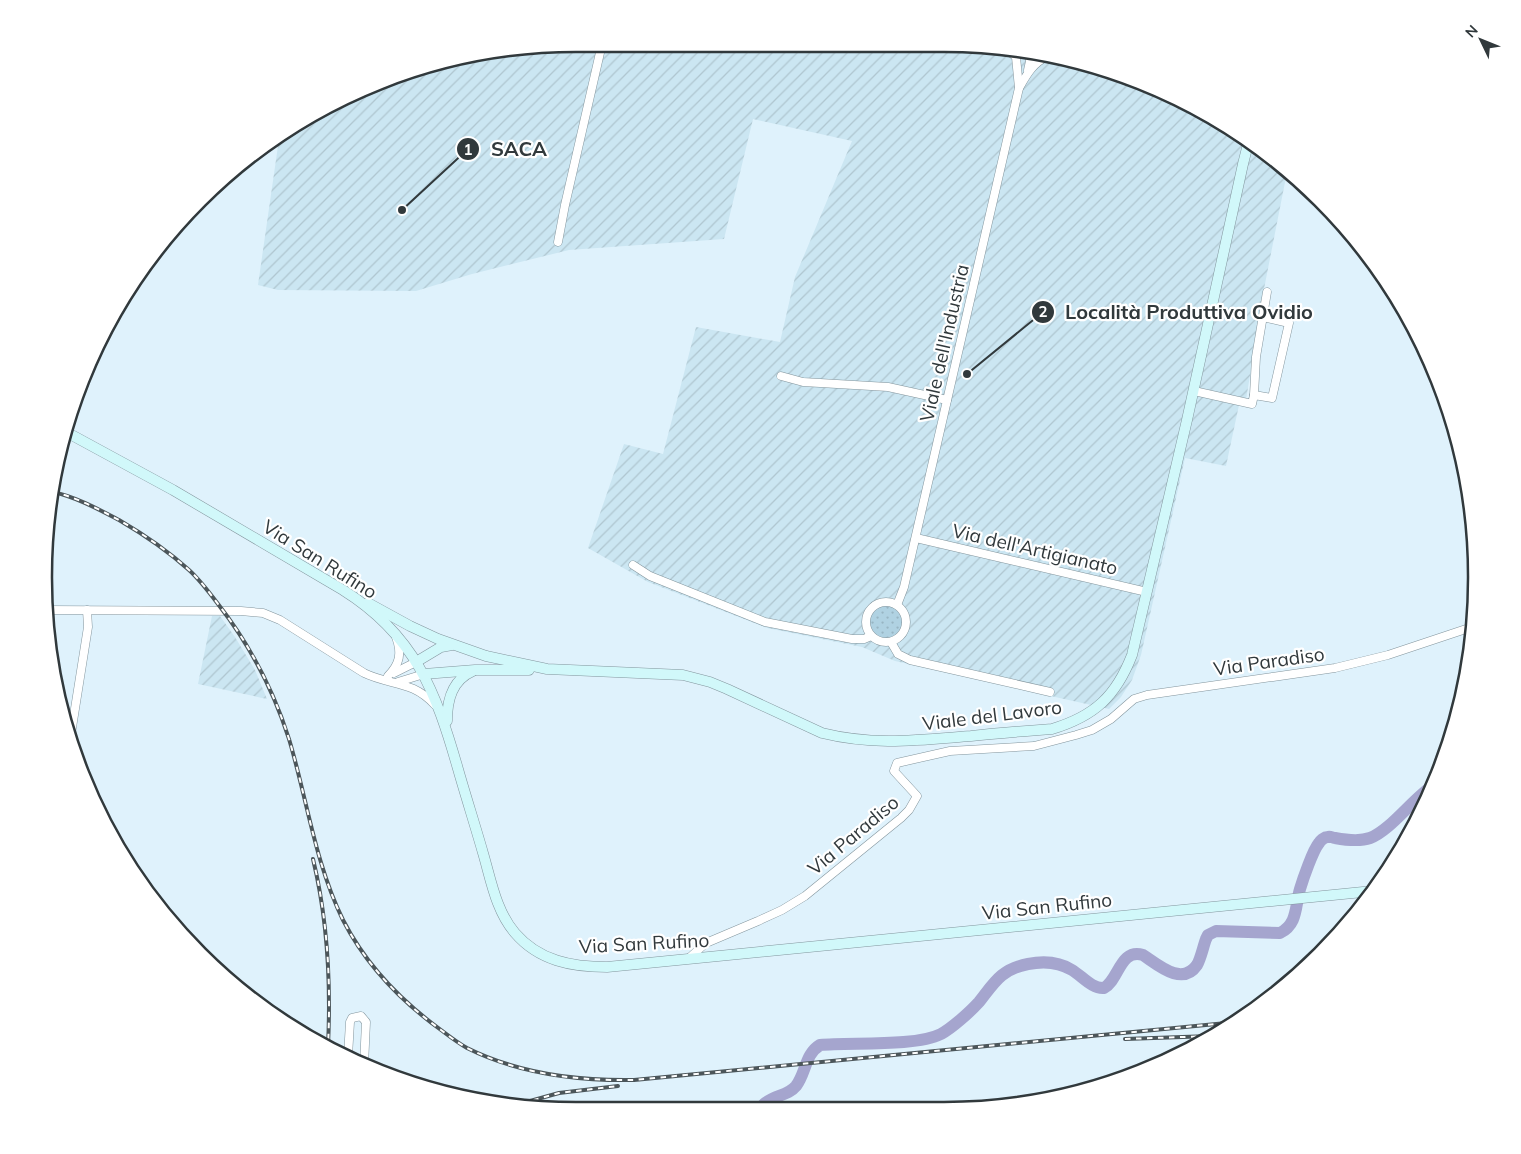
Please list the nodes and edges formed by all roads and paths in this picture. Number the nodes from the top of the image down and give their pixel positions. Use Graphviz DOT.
graph roads {
  1 [pos="600,52"];
  2 [pos="1016,58"];
  3 [pos="1023,59"];
  4 [pos="1030,60"];
  5 [pos="1037,61"];
  6 [pos="1018,65"];
  7 [pos="1028,72"];
  8 [pos="1019,88"];
  9 [pos="1247,149"];
  10 [pos="558,242"];
  11 [pos="1267,292"];
  12 [pos="1263,318"];
  13 [pos="781,376"];
  14 [pos="1194,391"];
  15 [pos="1254,395"];
  16 [pos="947,400"];
  17 [pos="72,435"];
  18 [pos="916,538"];
  19 [pos="633,565"];
  20 [pos="1147,592"];
  21 [pos="358,600"];
  22 [pos="897,605"];
  23 [pos="54,610"];
  24 [pos="87,610"];
  25 [pos="1465,629"];
  26 [pos="393,632"];
  27 [pos="871,636"];
  28 [pos="891,642"];
  29 [pos="456,646"];
  30 [pos="416,662"];
  31 [pos="547,669"];
  32 [pos="475,670"];
  33 [pos="424,674"];
  34 [pos="390,679"];
  35 [pos="1050,692"];
  36 [pos="441,712"];
  37 [pos="73,722"];
  38 [pos="1073,722"];
  39 [pos="447,730"];
  40 [pos="1076,736"];
  41 [pos="1363,892"];
  42 [pos="688,959"];
  43 [pos="348,1049"];
  44 [pos="364,1056"];
  1 -- 10 [label="street"];
  2 -- 6 [label="street"];
  3 -- 6 [label="street, Viale dell'Industria"];
  4 -- 7 [label="street, Viale dell'Industria"];
  5 -- 7 [label="street, Viale dell'Industria"];
  6 -- 8 [label="street, Viale dell'Industria"];
  7 -- 8 [label="street, Viale dell'Industria"];
  8 -- 16 [label="street, Viale dell'Industria"];
  9 -- 14 [label="street, Viale del Lavoro"];
  11 -- 12 [label="street"];
  12 -- 15 [label="street"];
  12 -- 15 [label="street"];
  13 -- 16 [label="street"];
  14 -- 15 [label="street"];
  14 -- 20 [label="street, Viale del Lavoro"];
  16 -- 18 [label="street, Viale dell'Industria"];
  17 -- 21 [label="street, Via San Rufino"];
  18 -- 20 [label="street, Via dell'Artigianato"];
  18 -- 22 [label="street, Viale dell'Industria"];
  19 -- 27 [label="street"];
  20 -- 38 [label="street, Viale del Lavoro"];
  21 -- 26 [label="street, Via San Rufino"];
  21 -- 29 [label="street, Viale del Lavoro"];
  22 -- 27 [label="street"];
  22 -- 28 [label="street"];
  23 -- 24 [label="street"];
  24 -- 34 [label="street"];
  24 -- 37 [label="street"];
  25 -- 40 [label="street, Via Paradiso"];
  26 -- 30 [label="street, Via San Rufino"];
  26 -- 34 [label="street"];
  27 -- 28 [label="street"];
  28 -- 35 [label="street"];
  29 -- 30 [label="street"];
  29 -- 31 [label="street, Viale del Lavoro"];
  30 -- 33 [label="street, Via San Rufino"];
  30 -- 34 [label="street"];
  31 -- 32 [label="street, Viale del Lavoro"];
  31 -- 38 [label="street, Viale del Lavoro"];
  32 -- 33 [label="street, Viale del Lavoro"];
  32 -- 39 [label="street"];
  33 -- 34 [label="street"];
  33 -- 36 [label="street, Via San Rufino"];
  34 -- 36 [label="street"];
  36 -- 39 [label="street, Via San Rufino"];
  38 -- 40 [label="street"];
  39 -- 42 [label="street, Via San Rufino"];
  40 -- 42 [label="street, Via Paradiso"];
  41 -- 42 [label="street, Via San Rufino"];
  43 -- 44 [label="street"];
}
